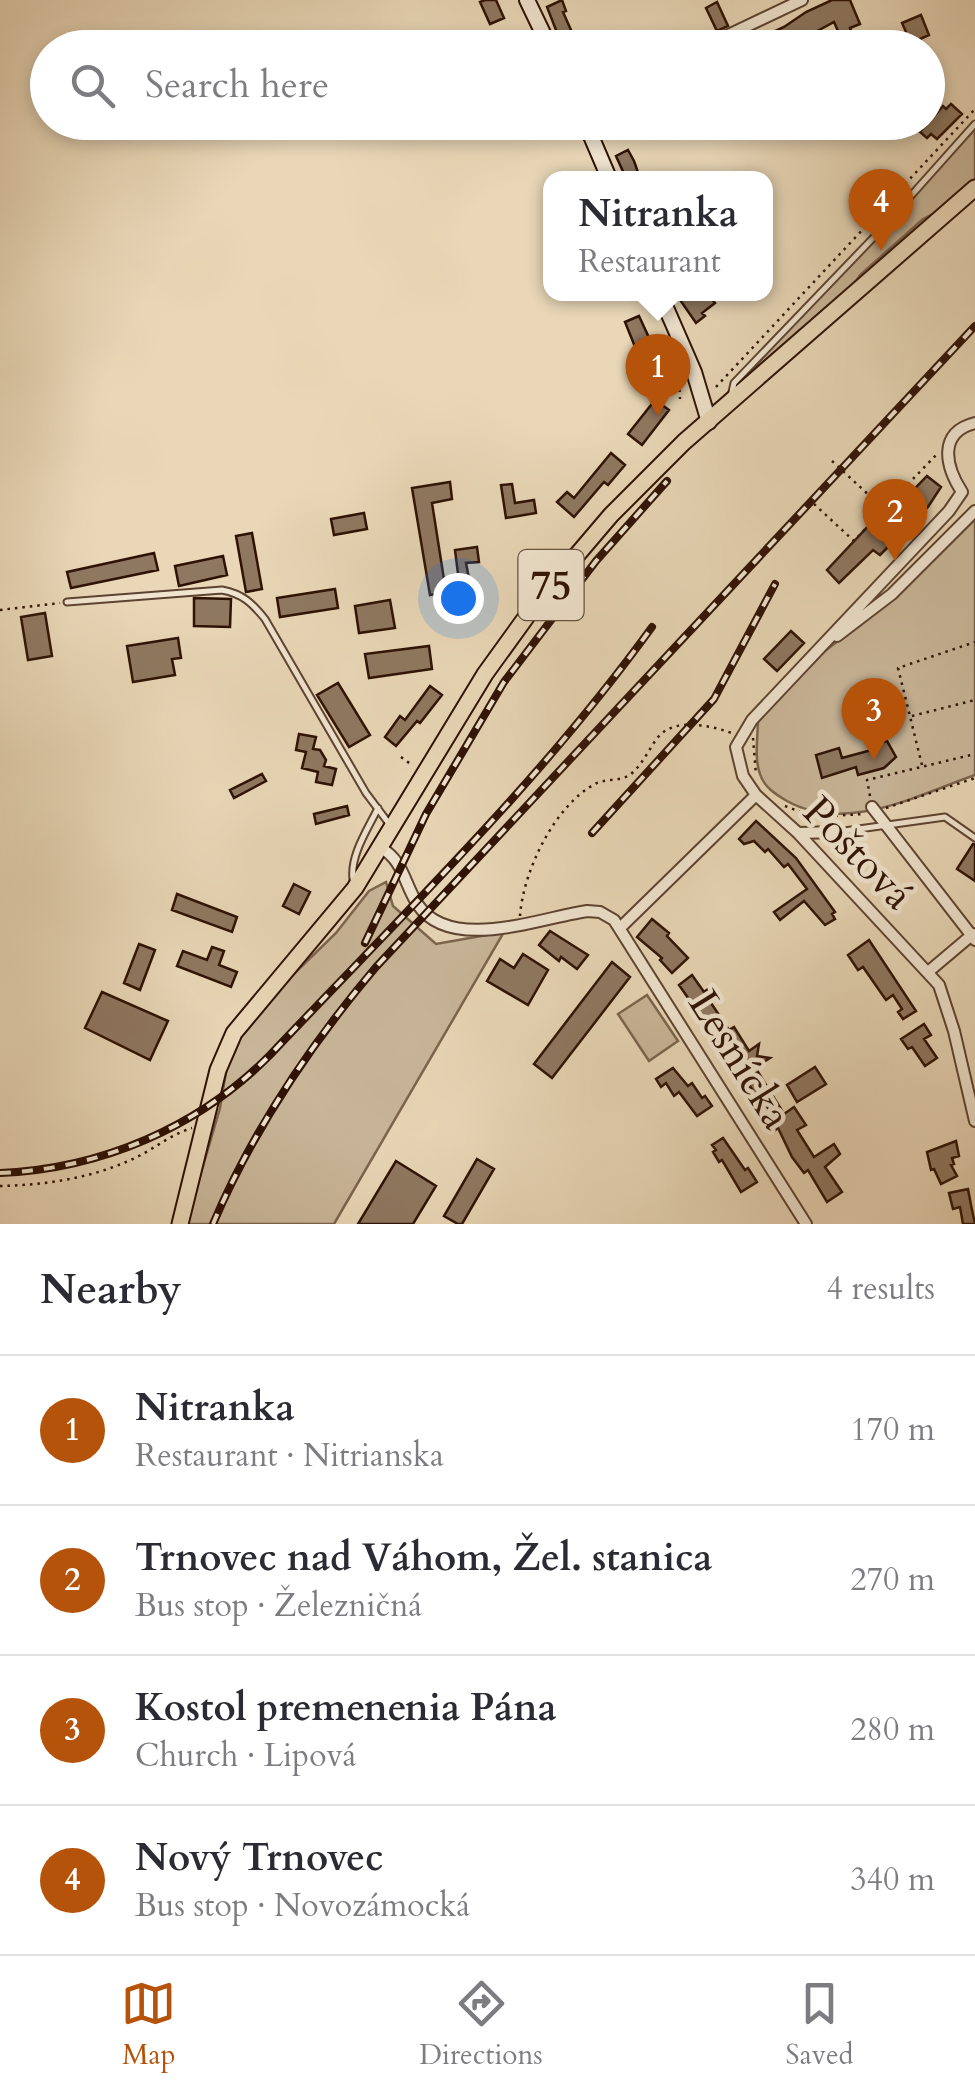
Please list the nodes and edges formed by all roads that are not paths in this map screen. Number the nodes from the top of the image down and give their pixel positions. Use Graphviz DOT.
graph roads {
  1 [pos="528,0"];
  2 [pos="802,0"];
  3 [pos="542,30"];
  4 [pos="739,30"];
  5 [pos="975,124"];
  6 [pos="593,140"];
  7 [pos="606,171"];
  8 [pos="975,188"];
  9 [pos="663,301"];
  10 [pos="730,405"];
  11 [pos="709,422"];
  12 [pos="975,422"];
  13 [pos="975,511"];
  14 [pos="66,602"];
  15 [pos="813,654"];
  16 [pos="756,795"];
  17 [pos="378,808"];
  18 [pos="873,810"];
  19 [pos="884,824"];
  20 [pos="392,827"];
  21 [pos="798,832"];
  22 [pos="838,832"];
  23 [pos="975,838"];
  24 [pos="381,848"];
  25 [pos="355,888"];
  26 [pos="620,928"];
  27 [pos="974,935"];
  28 [pos="928,972"];
  29 [pos="975,1122"];
  30 [pos="180,1224"];
  31 [pos="806,1224"];
  1 -- 3 [label="main road"];
  2 -- 4 [label="street"];
  5 -- 10 [label="lane"];
  6 -- 7 [label="main road"];
  8 -- 10 [label="main road, 75"];
  9 -- 11 [label="main road"];
  10 -- 11 [label="main road, 75"];
  11 -- 20 [label="main road, 75"];
  12 -- 15 [label="street"];
  13 -- 15 [label="street"];
  14 -- 17 [label="lane"];
  15 -- 16 [label="street"];
  16 -- 21 [label="street, Poštová"];
  16 -- 26 [label="street"];
  17 -- 20 [label="lane"];
  17 -- 25 [label="lane"];
  18 -- 19 [label="street"];
  19 -- 22 [label="lane"];
  19 -- 23 [label="lane"];
  19 -- 27 [label="street"];
  20 -- 24 [label="main road, 75"];
  21 -- 22 [label="street"];
  21 -- 28 [label="street, Poštová"];
  24 -- 25 [label="main road, 75"];
  24 -- 26 [label="street"];
  25 -- 30 [label="main road, 75"];
  26 -- 31 [label="street, Lesnícka"];
  27 -- 28 [label="street"];
  28 -- 29 [label="street, Poštová"];
}
